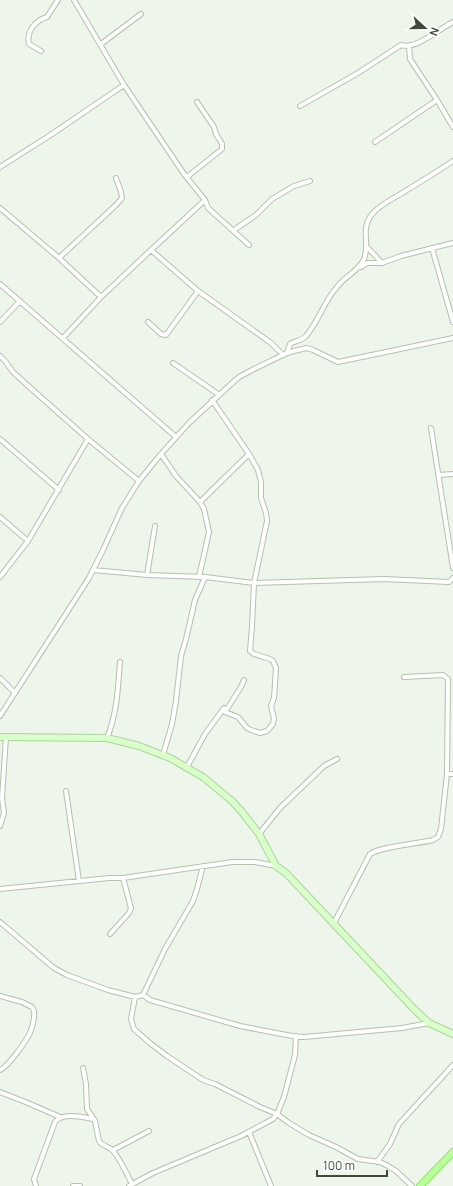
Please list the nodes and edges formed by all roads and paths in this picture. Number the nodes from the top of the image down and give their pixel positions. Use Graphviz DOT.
graph roads {
  1 [pos="58,0"];
  2 [pos="74,0"];
  3 [pos="141,14"];
  4 [pos="453,22"];
  5 [pos="101,44"];
  6 [pos="409,46"];
  7 [pos="41,51"];
  8 [pos="124,85"];
  9 [pos="437,100"];
  10 [pos="197,102"];
  11 [pos="300,106"];
  12 [pos="453,127"];
  13 [pos="374,142"];
  14 [pos="453,161"];
  15 [pos="0,167"];
  16 [pos="187,177"];
  17 [pos="116,178"];
  18 [pos="310,181"];
  19 [pos="205,200"];
  20 [pos="0,208"];
  21 [pos="234,230"];
  22 [pos="453,243"];
  23 [pos="249,245"];
  24 [pos="366,246"];
  25 [pos="432,248"];
  26 [pos="151,250"];
  27 [pos="59,258"];
  28 [pos="382,263"];
  29 [pos="359,268"];
  30 [pos="0,284"];
  31 [pos="198,291"];
  32 [pos="101,297"];
  33 [pos="20,301"];
  34 [pos="0,322"];
  35 [pos="148,322"];
  36 [pos="453,322"];
  37 [pos="63,338"];
  38 [pos="453,338"];
  39 [pos="285,354"];
  40 [pos="0,356"];
  41 [pos="173,362"];
  42 [pos="218,394"];
  43 [pos="212,400"];
  44 [pos="431,428"];
  45 [pos="176,437"];
  46 [pos="88,438"];
  47 [pos="0,439"];
  48 [pos="161,454"];
  49 [pos="249,454"];
  50 [pos="453,474"];
  51 [pos="438,475"];
  52 [pos="139,481"];
  53 [pos="59,490"];
  54 [pos="200,502"];
  55 [pos="0,517"];
  56 [pos="154,526"];
  57 [pos="28,541"];
  58 [pos="453,568"];
  59 [pos="93,570"];
  60 [pos="147,575"];
  61 [pos="0,577"];
  62 [pos="199,577"];
  63 [pos="204,577"];
  64 [pos="453,578"];
  65 [pos="254,583"];
  66 [pos="120,662"];
  67 [pos="404,677"];
  68 [pos="0,678"];
  69 [pos="244,680"];
  70 [pos="15,693"];
  71 [pos="225,712"];
  72 [pos="0,716"];
  73 [pos="3,737"];
  74 [pos="107,738"];
  75 [pos="163,755"];
  76 [pos="337,759"];
  77 [pos="187,767"];
  78 [pos="446,774"];
  79 [pos="453,774"];
  80 [pos="66,791"];
  81 [pos="0,826"];
  82 [pos="259,834"];
  83 [pos="203,866"];
  84 [pos="276,866"];
  85 [pos="123,878"];
  86 [pos="79,880"];
  87 [pos="0,889"];
  88 [pos="0,922"];
  89 [pos="334,923"];
  90 [pos="110,934"];
  91 [pos="143,995"];
  92 [pos="0,996"];
  93 [pos="135,998"];
  94 [pos="429,1023"];
  95 [pos="453,1034"];
  96 [pos="296,1036"];
  97 [pos="453,1065"];
  98 [pos="84,1068"];
  99 [pos="2,1070"];
  100 [pos="0,1074"];
  101 [pos="0,1092"];
  102 [pos="277,1114"];
  103 [pos="60,1117"];
  104 [pos="93,1119"];
  105 [pos="149,1131"];
  106 [pos="249,1132"];
  107 [pos="113,1150"];
  108 [pos="453,1152"];
  109 [pos="377,1162"];
  110 [pos="131,1185"];
  111 [pos="36,1186"];
  112 [pos="73,1186"];
  113 [pos="80,1186"];
  114 [pos="271,1186"];
  115 [pos="412,1186"];
  116 [pos="420,1186"];
  1 -- 7 [label="street"];
  2 -- 5 [label="street"];
  3 -- 5 [label="street"];
  4 -- 6 [label="street"];
  5 -- 8 [label="street"];
  6 -- 9 [label="street"];
  6 -- 11 [label="street"];
  8 -- 15 [label="street"];
  8 -- 16 [label="street"];
  9 -- 12 [label="street"];
  9 -- 13 [label="street"];
  10 -- 16 [label="street"];
  14 -- 24 [label="street"];
  16 -- 19 [label="street"];
  17 -- 27 [label="street"];
  18 -- 21 [label="street"];
  19 -- 21 [label="street"];
  19 -- 26 [label="street"];
  20 -- 27 [label="street"];
  21 -- 23 [label="street"];
  22 -- 25 [label="street"];
  24 -- 28 [label="street"];
  24 -- 29 [label="street"];
  25 -- 28 [label="street"];
  25 -- 36 [label="street"];
  26 -- 31 [label="street"];
  26 -- 32 [label="street"];
  27 -- 32 [label="street"];
  28 -- 29 [label="street"];
  29 -- 39 [label="street"];
  30 -- 33 [label="street"];
  31 -- 35 [label="street"];
  31 -- 39 [label="street"];
  32 -- 37 [label="street"];
  33 -- 34 [label="street"];
  33 -- 37 [label="street"];
  37 -- 45 [label="street"];
  38 -- 39 [label="street"];
  39 -- 42 [label="street"];
  40 -- 46 [label="street"];
  41 -- 42 [label="street"];
  42 -- 43 [label="street"];
  43 -- 45 [label="street"];
  43 -- 49 [label="street"];
  44 -- 51 [label="street"];
  45 -- 48 [label="street"];
  46 -- 52 [label="street"];
  46 -- 53 [label="street"];
  47 -- 53 [label="street"];
  48 -- 52 [label="street"];
  48 -- 54 [label="street"];
  49 -- 54 [label="street"];
  49 -- 65 [label="street"];
  50 -- 51 [label="street"];
  51 -- 58 [label="street"];
  52 -- 59 [label="street"];
  53 -- 57 [label="street"];
  54 -- 62 [label="street"];
  55 -- 57 [label="street"];
  56 -- 60 [label="street"];
  57 -- 61 [label="street"];
  59 -- 60 [label="street"];
  59 -- 70 [label="street"];
  60 -- 62 [label="street"];
  62 -- 63 [label="street"];
  63 -- 65 [label="street"];
  63 -- 75 [label="street"];
  64 -- 65 [label="street"];
  65 -- 71 [label="street"];
  66 -- 74 [label="street"];
  67 -- 78 [label="street"];
  68 -- 70 [label="street"];
  69 -- 71 [label="street"];
  70 -- 72 [label="street"];
  71 -- 77 [label="street"];
  73 -- 74 [label="street"];
  73 -- 81 [label="street"];
  74 -- 75 [label="street"];
  75 -- 77 [label="street"];
  76 -- 82 [label="street"];
  77 -- 82 [label="street"];
  78 -- 79 [label="street"];
  78 -- 89 [label="street"];
  80 -- 86 [label="street"];
  82 -- 84 [label="street"];
  83 -- 84 [label="street"];
  83 -- 85 [label="street"];
  83 -- 91 [label="street"];
  84 -- 89 [label="street"];
  85 -- 86 [label="street"];
  85 -- 90 [label="street"];
  86 -- 87 [label="street"];
  88 -- 93 [label="street"];
  89 -- 94 [label="street"];
  91 -- 93 [label="street"];
  91 -- 96 [label="street"];
  92 -- 99 [label="street"];
  93 -- 102 [label="street"];
  94 -- 95 [label="street"];
  94 -- 96 [label="street"];
  96 -- 102 [label="street"];
  97 -- 109 [label="street"];
  98 -- 104 [label="street"];
  99 -- 100 [label="street"];
  101 -- 103 [label="street"];
  102 -- 106 [label="street"];
  102 -- 109 [label="street"];
  103 -- 104 [label="street"];
  103 -- 111 [label="street"];
  104 -- 107 [label="street"];
  105 -- 107 [label="street"];
  106 -- 110 [label="street"];
  106 -- 114 [label="street"];
  107 -- 110 [label="street"];
  108 -- 116 [label="main road"];
  109 -- 115 [label="street"];
  112 -- 113 [label="street"];
}
